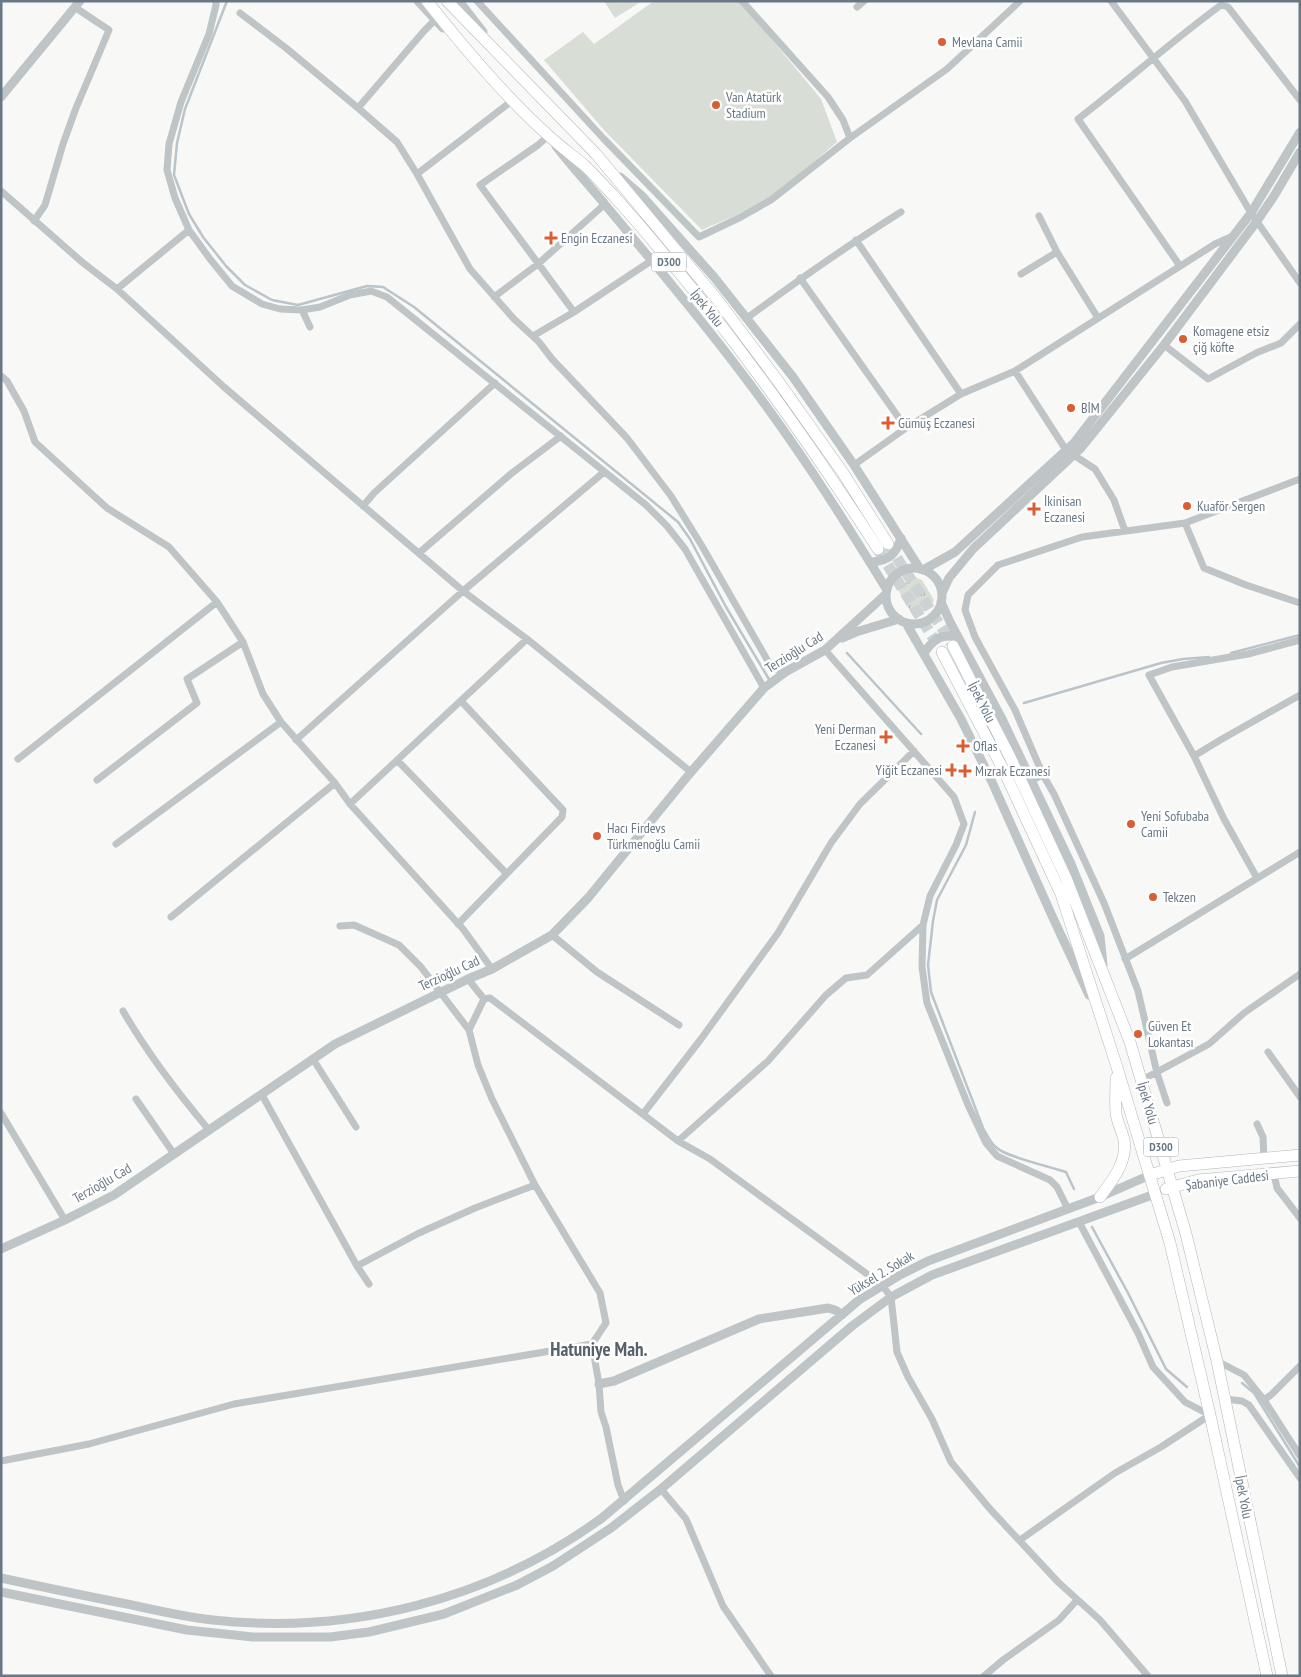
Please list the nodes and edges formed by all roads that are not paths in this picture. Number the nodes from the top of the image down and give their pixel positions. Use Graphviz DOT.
graph roads {
  1 [pos="216,1"];
  2 [pos="418,1"];
  3 [pos="427,1"];
  4 [pos="447,1"];
  5 [pos="460,1"];
  6 [pos="476,1"];
  7 [pos="742,1"];
  8 [pos="864,1"];
  9 [pos="1020,1"];
  10 [pos="1112,1"];
  11 [pos="78,4"];
  12 [pos="856,7"];
  13 [pos="240,13"];
  14 [pos="435,20"];
  15 [pos="464,47"];
  16 [pos="1154,58"];
  17 [pos="505,59"];
  18 [pos="1,97"];
  19 [pos="513,100"];
  20 [pos="1300,100"];
  21 [pos="358,108"];
  22 [pos="1300,132"];
  23 [pos="548,136"];
  24 [pos="850,138"];
  25 [pos="1300,152"];
  26 [pos="596,154"];
  27 [pos="417,174"];
  28 [pos="1,190"];
  29 [pos="605,204"];
  30 [pos="901,212"];
  31 [pos="1039,216"];
  32 [pos="1254,217"];
  33 [pos="34,221"];
  34 [pos="189,230"];
  35 [pos="1234,236"];
  36 [pos="856,240"];
  37 [pos="1057,252"];
  38 [pos="651,261"];
  39 [pos="538,264"];
  40 [pos="1180,266"];
  41 [pos="1021,274"];
  42 [pos="800,278"];
  43 [pos="1300,283"];
  44 [pos="117,290"];
  45 [pos="494,297"];
  46 [pos="302,310"];
  47 [pos="574,312"];
  48 [pos="747,318"];
  49 [pos="1098,318"];
  50 [pos="1300,324"];
  51 [pos="310,327"];
  52 [pos="534,336"];
  53 [pos="1164,345"];
  54 [pos="1015,371"];
  55 [pos="1,376"];
  56 [pos="495,383"];
  57 [pos="961,394"];
  58 [pos="906,428"];
  59 [pos="561,436"];
  60 [pos="1066,450"];
  61 [pos="1075,456"];
  62 [pos="854,465"];
  63 [pos="604,472"];
  64 [pos="1300,479"];
  65 [pos="363,506"];
  66 [pos="1185,523"];
  67 [pos="1125,531"];
  68 [pos="900,538"];
  69 [pos="420,552"];
  70 [pos="870,562"];
  71 [pos="921,569"];
  72 [pos="463,591"];
  73 [pos="887,592"];
  74 [pos="942,597"];
  75 [pos="217,602"];
  76 [pos="1300,604"];
  77 [pos="903,621"];
  78 [pos="527,639"];
  79 [pos="839,639"];
  80 [pos="1300,640"];
  81 [pos="955,641"];
  82 [pos="243,642"];
  83 [pos="826,650"];
  84 [pos="942,652"];
  85 [pos="924,653"];
  86 [pos="787,671"];
  87 [pos="764,688"];
  88 [pos="1300,695"];
  89 [pos="461,701"];
  90 [pos="281,722"];
  91 [pos="296,740"];
  92 [pos="914,751"];
  93 [pos="1194,756"];
  94 [pos="18,759"];
  95 [pos="398,761"];
  96 [pos="691,772"];
  97 [pos="1043,775"];
  98 [pos="97,780"];
  99 [pos="1032,780"];
  100 [pos="335,782"];
  101 [pos="350,804"];
  102 [pos="116,844"];
  103 [pos="1300,852"];
  104 [pos="506,873"];
  105 [pos="1257,878"];
  106 [pos="171,917"];
  107 [pos="458,924"];
  108 [pos="923,925"];
  109 [pos="340,926"];
  110 [pos="552,935"];
  111 [pos="1125,959"];
  112 [pos="492,969"];
  113 [pos="1103,973"];
  114 [pos="1300,974"];
  115 [pos="468,979"];
  116 [pos="440,992"];
  117 [pos="484,999"];
  118 [pos="123,1011"];
  119 [pos="1101,1020"];
  120 [pos="679,1025"];
  121 [pos="469,1030"];
  122 [pos="1268,1052"];
  123 [pos="313,1059"];
  124 [pos="1116,1064"];
  125 [pos="1157,1073"];
  126 [pos="1142,1080"];
  127 [pos="262,1095"];
  128 [pos="1300,1097"];
  129 [pos="136,1099"];
  130 [pos="1167,1103"];
  131 [pos="1,1113"];
  132 [pos="642,1114"];
  133 [pos="1257,1124"];
  134 [pos="356,1126"];
  135 [pos="209,1130"];
  136 [pos="678,1141"];
  137 [pos="174,1154"];
  138 [pos="1300,1155"];
  139 [pos="1264,1159"];
  140 [pos="1167,1169"];
  141 [pos="1300,1171"];
  142 [pos="1274,1174"];
  143 [pos="1150,1175"];
  144 [pos="535,1185"];
  145 [pos="1172,1187"];
  146 [pos="1156,1194"];
  147 [pos="1100,1197"];
  148 [pos="1068,1209"];
  149 [pos="1300,1218"];
  150 [pos="65,1220"];
  151 [pos="1079,1222"];
  152 [pos="1,1249"];
  153 [pos="357,1266"];
  154 [pos="369,1284"];
  155 [pos="882,1285"];
  156 [pos="891,1296"];
  157 [pos="842,1315"];
  158 [pos="592,1344"];
  159 [pos="1217,1361"];
  160 [pos="1300,1366"];
  161 [pos="599,1384"];
  162 [pos="1225,1399"];
  163 [pos="1264,1400"];
  164 [pos="1210,1415"];
  165 [pos="1300,1456"];
  166 [pos="1,1461"];
  167 [pos="1300,1478"];
  168 [pos="661,1490"];
  169 [pos="624,1501"];
  170 [pos="1020,1540"];
  171 [pos="1,1578"];
  172 [pos="1,1592"];
  173 [pos="1077,1600"];
  174 [pos="771,1676"];
  175 [pos="984,1676"];
  176 [pos="1148,1676"];
  177 [pos="1267,1676"];
  178 [pos="1282,1676"];
  1 -- 34 [label="street"];
  2 -- 14 [label="street"];
  3 -- 15 [label="highway, İpek Yolu / D300"];
  4 -- 17 [label="highway, İpek Yolu / D300"];
  5 -- 17 [label="street"];
  6 -- 24 [label="street"];
  7 -- 24 [label="street"];
  8 -- 12 [label="street"];
  9 -- 24 [label="street"];
  10 -- 16 [label="street"];
  11 -- 18 [label="street"];
  11 -- 33 [label="street"];
  13 -- 21 [label="street"];
  14 -- 15 [label="street"];
  14 -- 21 [label="street"];
  15 -- 19 [label="highway, İpek Yolu / D300"];
  16 -- 20 [label="street"];
  16 -- 32 [label="street"];
  16 -- 40 [label="street"];
  17 -- 26 [label="highway, İpek Yolu / D300"];
  19 -- 23 [label="highway, İpek Yolu / D300"];
  19 -- 27 [label="street"];
  21 -- 27 [label="street"];
  22 -- 32 [label="street"];
  23 -- 26 [label="highway, İpek Yolu / D300"];
  23 -- 29 [label="street"];
  23 -- 39 [label="street"];
  25 -- 32 [label="street"];
  26 -- 48 [label="street"];
  27 -- 45 [label="street"];
  28 -- 33 [label="street"];
  29 -- 38 [label="street"];
  29 -- 39 [label="street"];
  30 -- 36 [label="street"];
  31 -- 37 [label="street"];
  32 -- 35 [label="street"];
  32 -- 43 [label="street"];
  32 -- 53 [label="street"];
  33 -- 44 [label="street"];
  34 -- 44 [label="street"];
  34 -- 46 [label="street"];
  35 -- 40 [label="street"];
  35 -- 60 [label="street"];
  36 -- 42 [label="street"];
  36 -- 57 [label="street"];
  37 -- 41 [label="street"];
  37 -- 49 [label="street"];
  38 -- 47 [label="street"];
  38 -- 70 [label="street"];
  39 -- 45 [label="street"];
  39 -- 47 [label="street"];
  40 -- 49 [label="street"];
  42 -- 48 [label="street"];
  42 -- 58 [label="street"];
  44 -- 65 [label="street"];
  45 -- 52 [label="street"];
  46 -- 51 [label="street"];
  46 -- 56 [label="street"];
  47 -- 52 [label="street"];
  48 -- 62 [label="street"];
  49 -- 54 [label="street"];
  50 -- 53 [label="street"];
  52 -- 86 [label="street"];
  53 -- 61 [label="street"];
  54 -- 57 [label="street"];
  54 -- 60 [label="street"];
  55 -- 75 [label="street"];
  56 -- 59 [label="street"];
  56 -- 65 [label="street"];
  57 -- 58 [label="street"];
  58 -- 62 [label="street"];
  59 -- 63 [label="street"];
  59 -- 69 [label="street"];
  60 -- 71 [label="street"];
  61 -- 67 [label="street"];
  61 -- 74 [label="street"];
  62 -- 68 [label="street"];
  63 -- 72 [label="street"];
  63 -- 87 [label="street"];
  64 -- 66 [label="street"];
  65 -- 69 [label="street"];
  66 -- 67 [label="street"];
  66 -- 76 [label="street"];
  67 -- 97 [label="street"];
  68 -- 70 [label="street"];
  68 -- 71 [label="street"];
  69 -- 72 [label="street"];
  70 -- 73 [label="street"];
  71 -- 73 [label="street"];
  71 -- 74 [label="street"];
  72 -- 78 [label="street"];
  72 -- 91 [label="street"];
  73 -- 77 [label="street"];
  73 -- 79 [label="street, Terzioğlu Cad"];
  74 -- 77 [label="street"];
  74 -- 81 [label="street"];
  75 -- 82 [label="street"];
  75 -- 94 [label="street"];
  77 -- 79 [label="street, Terzioğlu Cad"];
  77 -- 85 [label="street"];
  78 -- 89 [label="street"];
  78 -- 96 [label="street"];
  79 -- 83 [label="street, Terzioğlu Cad"];
  80 -- 93 [label="street"];
  81 -- 85 [label="street"];
  81 -- 99 [label="street"];
  81 -- 113 [label="highway, İpek Yolu / D300"];
  82 -- 90 [label="street"];
  82 -- 98 [label="street"];
  83 -- 86 [label="street, Terzioğlu Cad"];
  83 -- 92 [label="street"];
  84 -- 119 [label="highway, İpek Yolu / D300"];
  85 -- 119 [label="street"];
  86 -- 87 [label="street, Terzioğlu Cad"];
  87 -- 96 [label="street, Terzioğlu Cad"];
  88 -- 93 [label="street"];
  89 -- 95 [label="street"];
  89 -- 104 [label="street"];
  90 -- 91 [label="street"];
  90 -- 102 [label="street"];
  91 -- 100 [label="street"];
  92 -- 108 [label="street"];
  92 -- 132 [label="street"];
  93 -- 105 [label="street"];
  95 -- 101 [label="street"];
  95 -- 104 [label="street"];
  96 -- 110 [label="street, Terzioğlu Cad"];
  97 -- 99 [label="street"];
  97 -- 111 [label="street"];
  99 -- 113 [label="street"];
  100 -- 101 [label="street"];
  100 -- 106 [label="street"];
  101 -- 107 [label="street"];
  103 -- 105 [label="street"];
  104 -- 107 [label="street"];
  105 -- 111 [label="street"];
  107 -- 112 [label="street"];
  108 -- 136 [label="street"];
  108 -- 148 [label="street"];
  109 -- 116 [label="street"];
  110 -- 112 [label="street, Terzioğlu Cad"];
  110 -- 120 [label="street"];
  111 -- 125 [label="street"];
  112 -- 115 [label="street, Terzioğlu Cad"];
  113 -- 126 [label="highway, İpek Yolu / D300"];
  114 -- 125 [label="street"];
  115 -- 116 [label="street, Terzioğlu Cad"];
  115 -- 117 [label="street"];
  116 -- 121 [label="street"];
  116 -- 123 [label="street, Terzioğlu Cad"];
  117 -- 121 [label="street"];
  117 -- 132 [label="street"];
  118 -- 135 [label="street"];
  119 -- 124 [label="highway, İpek Yolu / D300"];
  121 -- 144 [label="street"];
  122 -- 128 [label="street"];
  123 -- 127 [label="street, Terzioğlu Cad"];
  123 -- 134 [label="street"];
  124 -- 143 [label="highway, İpek Yolu / D300"];
  124 -- 147 [label="highway"];
  125 -- 126 [label="street"];
  125 -- 130 [label="street"];
  126 -- 140 [label="highway, İpek Yolu / D300"];
  127 -- 135 [label="street, Terzioğlu Cad"];
  127 -- 153 [label="street"];
  129 -- 137 [label="street"];
  131 -- 150 [label="street"];
  132 -- 136 [label="street"];
  133 -- 139 [label="street"];
  135 -- 137 [label="street, Terzioğlu Cad"];
  136 -- 155 [label="street"];
  137 -- 150 [label="street, Terzioğlu Cad"];
  138 -- 139 [label="highway"];
  139 -- 140 [label="highway"];
  140 -- 143 [label="highway"];
  140 -- 145 [label="highway, İpek Yolu / D300"];
  141 -- 142 [label="highway, Şabaniye Caddesi"];
  142 -- 145 [label="highway, Şabaniye Caddesi"];
  142 -- 149 [label="street"];
  143 -- 146 [label="highway, İpek Yolu / D300"];
  143 -- 147 [label="street, Yüksel 2. Sokak"];
  144 -- 153 [label="street"];
  144 -- 158 [label="street"];
  145 -- 146 [label="highway, Şabaniye Caddesi"];
  145 -- 159 [label="highway, İpek Yolu / D300"];
  146 -- 151 [label="street, Yüksel 2. Sokak"];
  146 -- 164 [label="highway, İpek Yolu / D300"];
  147 -- 148 [label="street, Yüksel 2. Sokak"];
  148 -- 155 [label="street, Yüksel 2. Sokak"];
  150 -- 152 [label="street, Terzioğlu Cad"];
  151 -- 156 [label="street, Yüksel 2. Sokak"];
  151 -- 164 [label="street"];
  153 -- 154 [label="street"];
  155 -- 156 [label="street"];
  155 -- 157 [label="street, Yüksel 2. Sokak"];
  156 -- 168 [label="street, Yüksel 2. Sokak"];
  156 -- 170 [label="street"];
  157 -- 161 [label="street, Yüksel 2. Sokak"];
  157 -- 169 [label="street"];
  158 -- 161 [label="street"];
  158 -- 166 [label="street"];
  159 -- 162 [label="highway, İpek Yolu / D300"];
  159 -- 163 [label="street"];
  160 -- 163 [label="street"];
  161 -- 169 [label="street"];
  162 -- 167 [label="street"];
  162 -- 178 [label="highway, İpek Yolu / D300"];
  163 -- 165 [label="street"];
  164 -- 170 [label="street"];
  164 -- 177 [label="highway, İpek Yolu / D300"];
  168 -- 172 [label="street, Yüksel 2. Sokak"];
  168 -- 174 [label="street"];
  169 -- 171 [label="street"];
  170 -- 173 [label="street"];
  173 -- 175 [label="street"];
  173 -- 176 [label="street"];
}
